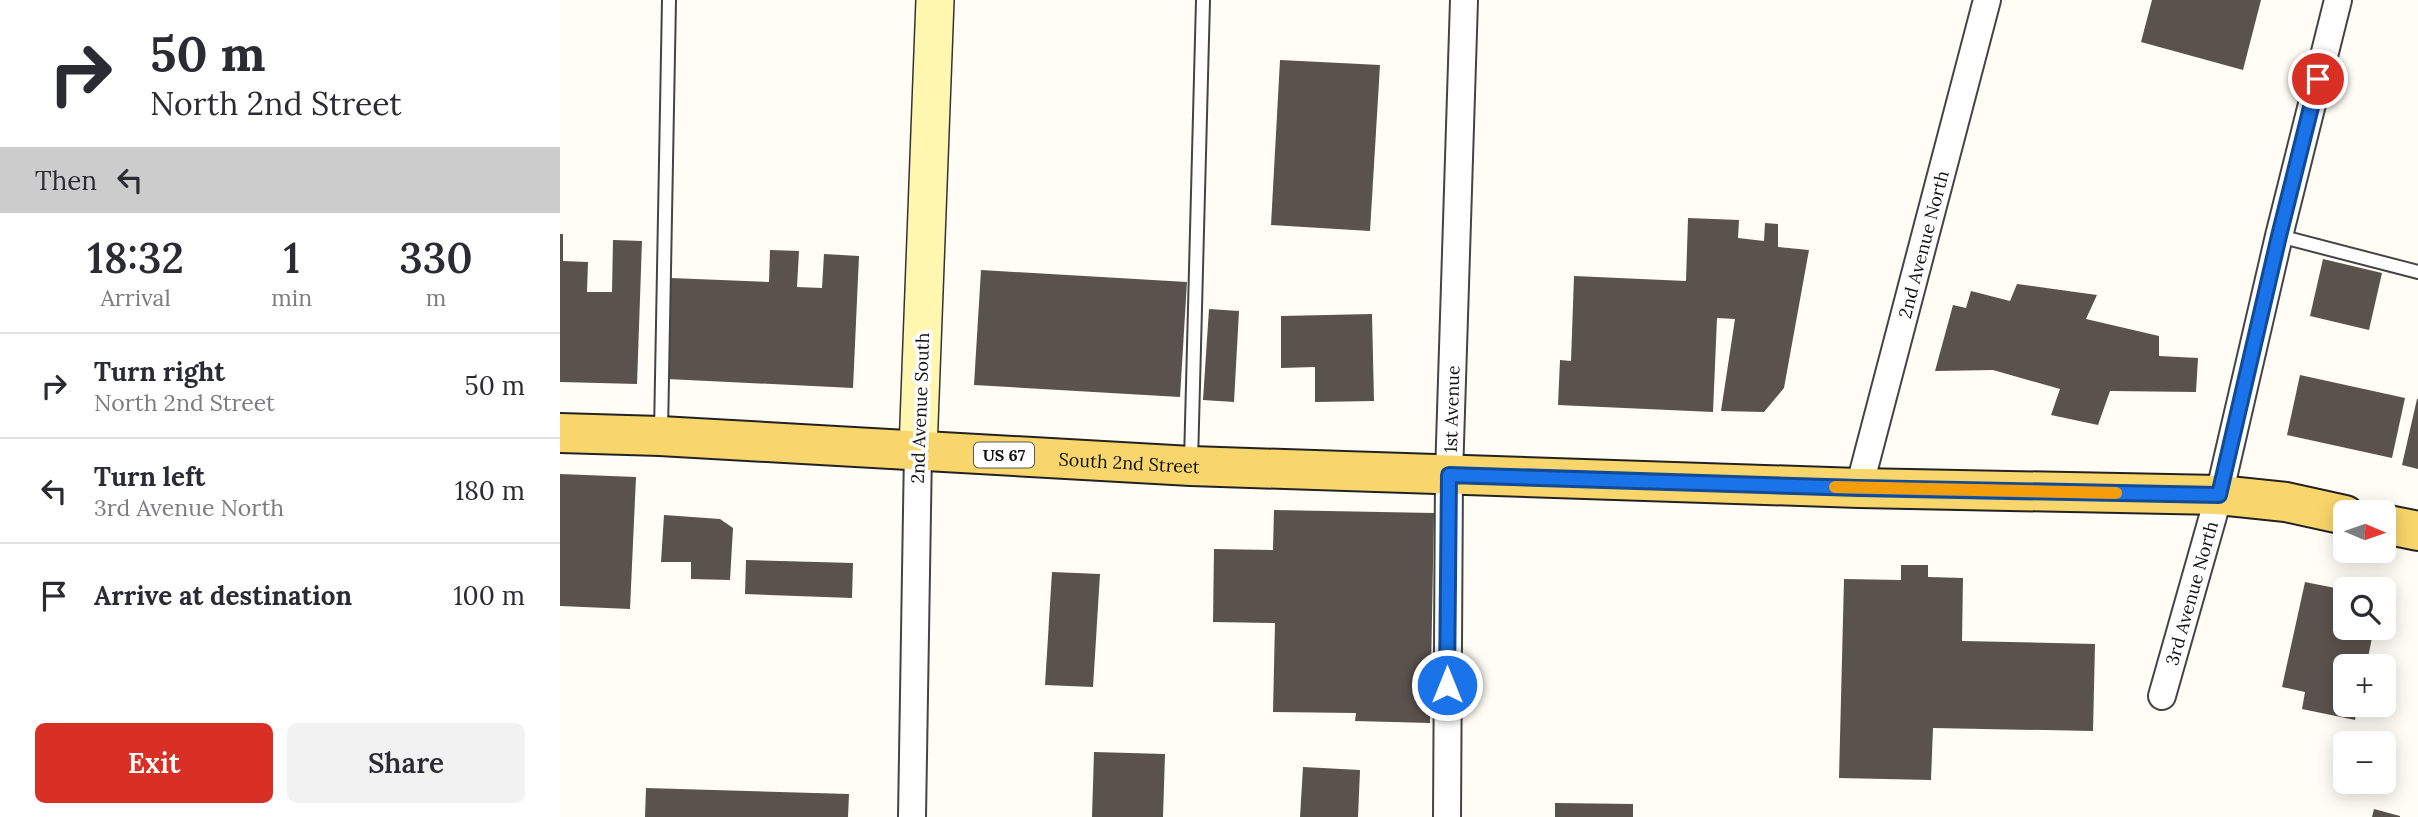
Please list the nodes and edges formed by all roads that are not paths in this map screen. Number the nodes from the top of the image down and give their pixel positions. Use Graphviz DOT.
graph roads {
  1 [pos="669,0"];
  2 [pos="935,0"];
  3 [pos="1203,0"];
  4 [pos="1464,0"];
  5 [pos="1987,0"];
  6 [pos="2338,0"];
  7 [pos="2279,236"];
  8 [pos="2418,272"];
  9 [pos="560,433"];
  10 [pos="660,436"];
  11 [pos="918,450"];
  12 [pos="1191,466"];
  13 [pos="1449,475"];
  14 [pos="1859,488"];
  15 [pos="2219,495"];
  16 [pos="2333,512"];
  17 [pos="2396,526"];
  18 [pos="2418,531"];
  19 [pos="2162,696"];
  20 [pos="912,817"];
  21 [pos="1447,817"];
  1 -- 10 [label="lane"];
  2 -- 11 [label="street, 2nd Avenue South"];
  3 -- 12 [label="lane"];
  4 -- 13 [label="street, 1st Avenue"];
  5 -- 14 [label="street, 2nd Avenue North"];
  6 -- 7 [label="street, 3rd Avenue North"];
  7 -- 8 [label="lane"];
  7 -- 15 [label="street, 3rd Avenue North"];
  9 -- 10 [label="main road, South 2nd Street / US 67"];
  10 -- 11 [label="main road, South 2nd Street / US 67"];
  11 -- 12 [label="main road, South 2nd Street / US 67"];
  11 -- 20 [label="street, 2nd Avenue South"];
  12 -- 13 [label="main road, South 2nd Street / US 67"];
  13 -- 14 [label="main road, US 67"];
  13 -- 21 [label="street, 1st Avenue"];
  14 -- 15 [label="main road, US 67"];
  15 -- 16 [label="main road, US 67"];
  15 -- 19 [label="street, 3rd Avenue North"];
  17 -- 18 [label="main road"];
}
